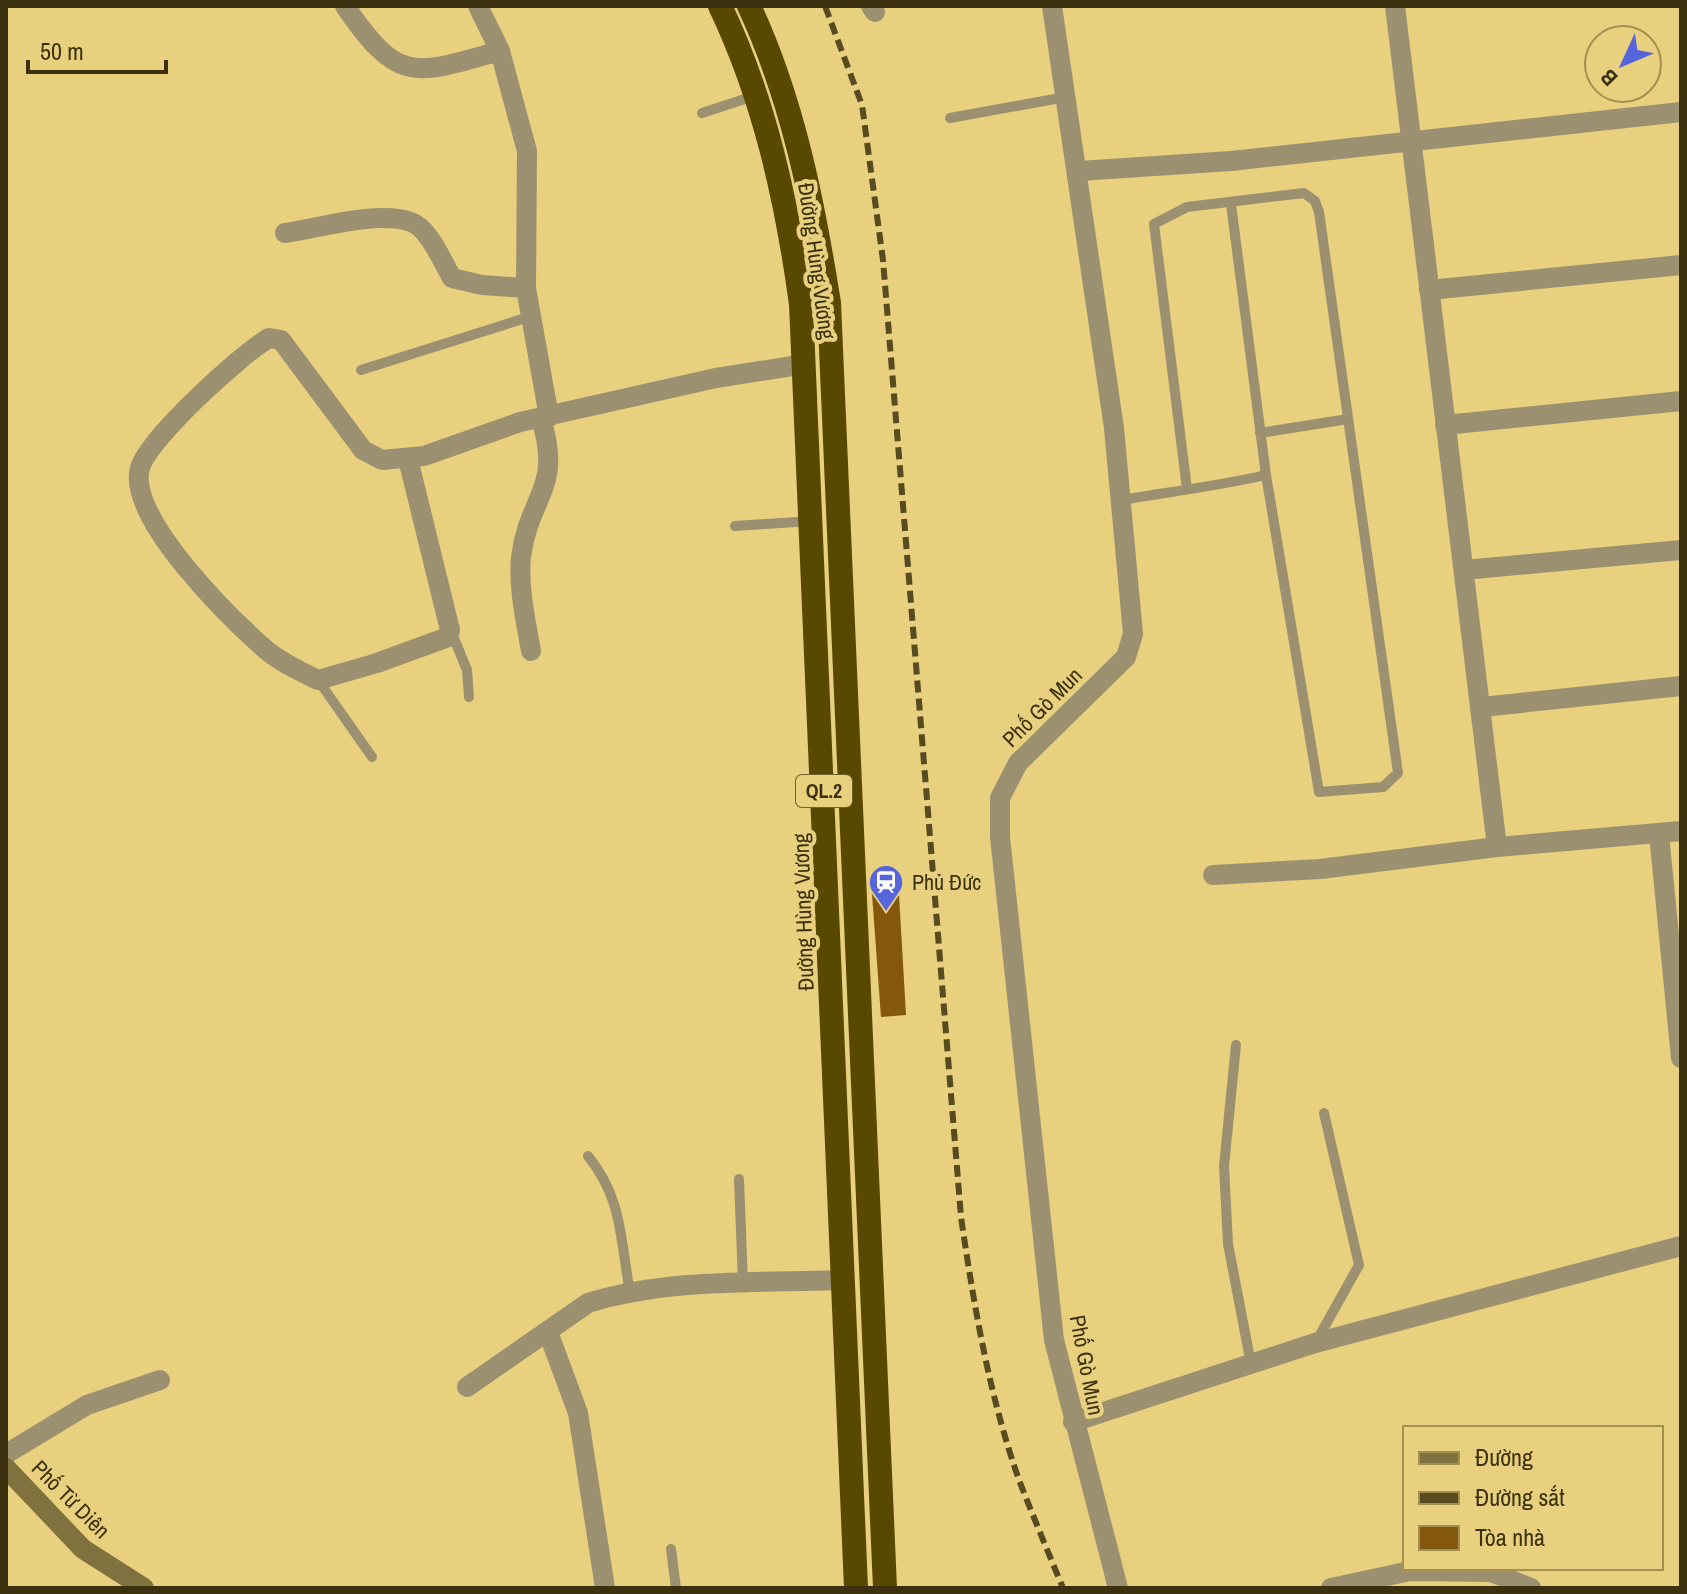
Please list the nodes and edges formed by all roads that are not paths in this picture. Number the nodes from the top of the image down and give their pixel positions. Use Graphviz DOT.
graph roads {
  1 [pos="345,6"];
  2 [pos="478,6"];
  3 [pos="720,6"];
  4 [pos="749,6"];
  5 [pos="1052,6"];
  6 [pos="1395,6"];
  7 [pos="500,51"];
  8 [pos="756,95"];
  9 [pos="1068,97"];
  10 [pos="1681,112"];
  11 [pos="702,113"];
  12 [pos="950,118"];
  13 [pos="1413,140"];
  14 [pos="1079,171"];
  15 [pos="1231,204"];
  16 [pos="285,233"];
  17 [pos="1681,265"];
  18 [pos="526,288"];
  19 [pos="1429,290"];
  20 [pos="532,316"];
  21 [pos="805,364"];
  22 [pos="361,370"];
  23 [pos="1681,401"];
  24 [pos="545,418"];
  25 [pos="1348,419"];
  26 [pos="1445,425"];
  27 [pos="1260,433"];
  28 [pos="408,459"];
  29 [pos="1266,475"];
  30 [pos="1187,489"];
  31 [pos="1121,500"];
  32 [pos="813,521"];
  33 [pos="735,526"];
  34 [pos="1681,550"];
  35 [pos="1464,570"];
  36 [pos="450,630"];
  37 [pos="531,651"];
  38 [pos="318,680"];
  39 [pos="1681,686"];
  40 [pos="469,697"];
  41 [pos="1482,707"];
  42 [pos="372,757"];
  43 [pos="1681,831"];
  44 [pos="1659,834"];
  45 [pos="1497,847"];
  46 [pos="1213,875"];
  47 [pos="1236,1045"];
  48 [pos="1681,1058"];
  49 [pos="1324,1113"];
  50 [pos="588,1156"];
  51 [pos="739,1179"];
  52 [pos="1681,1246"];
  53 [pos="843,1280"];
  54 [pos="743,1283"];
  55 [pos="630,1292"];
  56 [pos="548,1332"];
  57 [pos="1315,1343"];
  58 [pos="1251,1364"];
  59 [pos="160,1380"];
  60 [pos="467,1387"];
  61 [pos="1073,1422"];
  62 [pos="6,1454"];
  63 [pos="6,1468"];
  64 [pos="671,1549"];
  65 [pos="1488,1580"];
  66 [pos="144,1588"];
  67 [pos="605,1588"];
  68 [pos="676,1588"];
  69 [pos="856,1588"];
  70 [pos="885,1588"];
  71 [pos="1118,1588"];
  72 [pos="1331,1588"];
  73 [pos="1531,1588"];
  1 -- 7 [label="street"];
  2 -- 7 [label="street"];
  3 -- 8 [label="highway, Đường Hùng Vương / QL.2"];
  4 -- 70 [label="highway, Đường Hùng Vương / QL.2"];
  5 -- 9 [label="street, Phố Gò Mun"];
  6 -- 13 [label="street"];
  7 -- 18 [label="street"];
  8 -- 11 [label="lane"];
  8 -- 21 [label="highway, Đường Hùng Vương / QL.2"];
  9 -- 12 [label="lane"];
  9 -- 14 [label="street, Phố Gò Mun"];
  10 -- 13 [label="street"];
  13 -- 14 [label="street"];
  13 -- 19 [label="street"];
  14 -- 31 [label="street, Phố Gò Mun"];
  15 -- 25 [label="lane"];
  15 -- 27 [label="lane"];
  15 -- 30 [label="lane"];
  16 -- 18 [label="street"];
  17 -- 19 [label="street"];
  18 -- 20 [label="street"];
  19 -- 26 [label="street"];
  20 -- 22 [label="lane"];
  20 -- 24 [label="street"];
  21 -- 24 [label="street"];
  21 -- 32 [label="highway, Đường Hùng Vương / QL.2"];
  23 -- 26 [label="street"];
  24 -- 28 [label="street"];
  24 -- 37 [label="street"];
  25 -- 27 [label="lane"];
  25 -- 29 [label="lane"];
  26 -- 35 [label="street"];
  27 -- 29 [label="lane"];
  28 -- 36 [label="street"];
  28 -- 38 [label="street"];
  29 -- 30 [label="lane"];
  30 -- 31 [label="lane"];
  31 -- 61 [label="street, Phố Gò Mun"];
  32 -- 33 [label="lane"];
  32 -- 53 [label="highway, Đường Hùng Vương / QL.2"];
  34 -- 35 [label="street"];
  35 -- 41 [label="street"];
  36 -- 38 [label="street"];
  36 -- 40 [label="lane"];
  38 -- 42 [label="lane"];
  39 -- 41 [label="street"];
  41 -- 45 [label="street"];
  43 -- 44 [label="street"];
  44 -- 45 [label="street"];
  44 -- 48 [label="street"];
  45 -- 46 [label="street"];
  47 -- 58 [label="lane"];
  49 -- 57 [label="lane"];
  50 -- 55 [label="lane"];
  51 -- 54 [label="lane"];
  52 -- 57 [label="street"];
  53 -- 54 [label="street"];
  53 -- 69 [label="highway, Đường Hùng Vương / QL.2"];
  54 -- 55 [label="street"];
  55 -- 56 [label="street"];
  56 -- 60 [label="street"];
  56 -- 67 [label="street"];
  57 -- 58 [label="street"];
  58 -- 61 [label="street"];
  59 -- 62 [label="street"];
  61 -- 71 [label="street, Phố Gò Mun"];
  63 -- 66 [label="street, Phố Từ Diên"];
  64 -- 68 [label="lane"];
  65 -- 72 [label="street"];
  65 -- 73 [label="street"];
}
